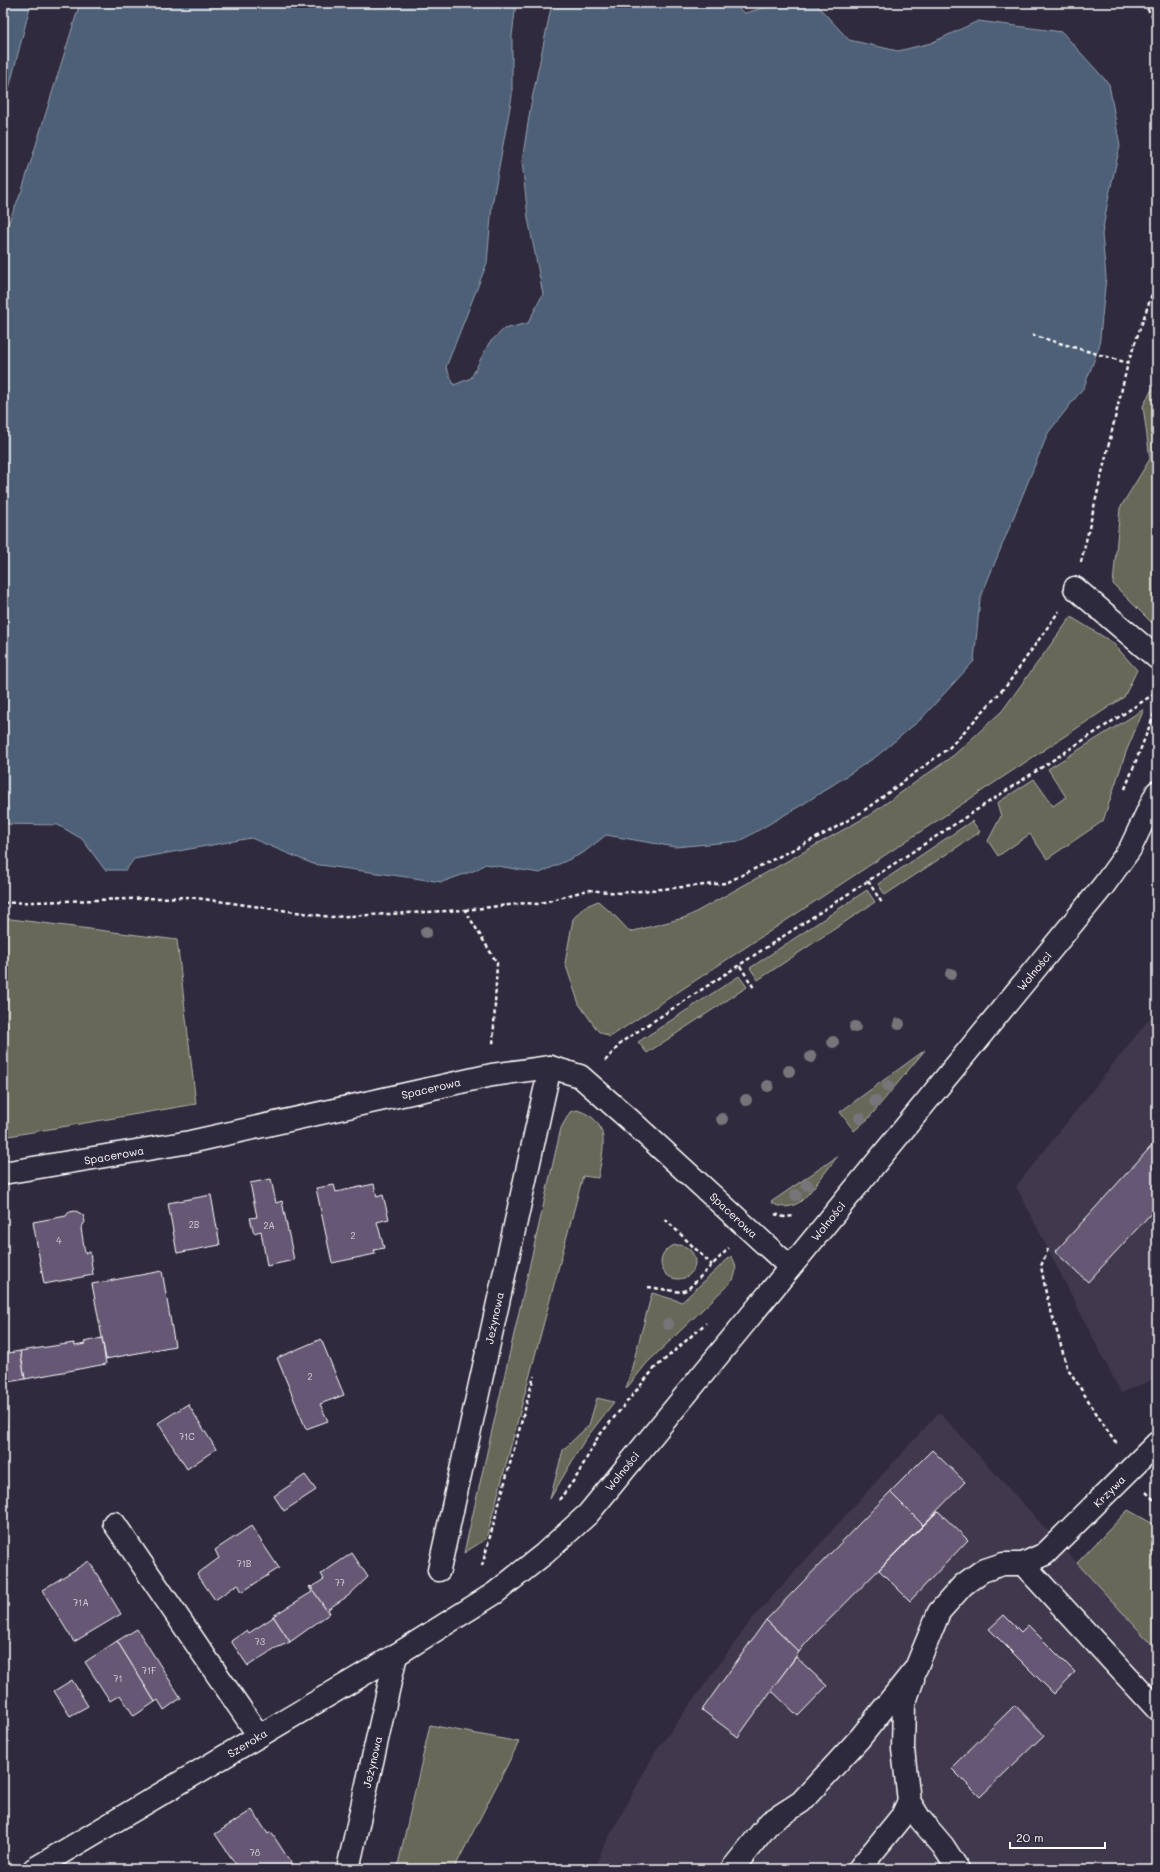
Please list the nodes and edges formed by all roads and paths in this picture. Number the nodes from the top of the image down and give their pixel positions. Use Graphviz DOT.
graph roads {
  1 [pos="1143,3"];
  2 [pos="1157,22"];
  3 [pos="1157,280"];
  4 [pos="1032,335"];
  5 [pos="1128,363"];
  6 [pos="1075,588"];
  7 [pos="1157,658"];
  8 [pos="1157,692"];
  9 [pos="1157,707"];
  10 [pos="1157,792"];
  11 [pos="1124,794"];
  12 [pos="868,881"];
  13 [pos="3,903"];
  14 [pos="882,903"];
  15 [pos="465,910"];
  16 [pos="740,966"];
  17 [pos="754,988"];
  18 [pos="550,1067"];
  19 [pos="492,1075"];
  20 [pos="580,1076"];
  21 [pos="3,1173"];
  22 [pos="773,1213"];
  23 [pos="797,1214"];
  24 [pos="664,1219"];
  25 [pos="733,1244"];
  26 [pos="1048,1249"];
  27 [pos="712,1265"];
  28 [pos="790,1267"];
  29 [pos="648,1287"];
  30 [pos="711,1318"];
  31 [pos="534,1376"];
  32 [pos="1157,1443"];
  33 [pos="1139,1461"];
  34 [pos="556,1503"];
  35 [pos="114,1523"];
  36 [pos="488,1561"];
  37 [pos="1023,1564"];
  38 [pos="482,1566"];
  39 [pos="439,1570"];
  40 [pos="476,1570"];
  41 [pos="459,1615"];
  42 [pos="396,1655"];
  43 [pos="916,1668"];
  44 [pos="1157,1709"];
  45 [pos="259,1736"];
  46 [pos="910,1801"];
  47 [pos="34,1869"];
  48 [pos="348,1869"];
  49 [pos="732,1869"];
  50 [pos="859,1869"];
  51 [pos="958,1869"];
  1 -- 2 [label="path"];
  3 -- 5 [label="path"];
  4 -- 5 [label="path"];
  5 -- 6 [label="path"];
  6 -- 7 [label="street"];
  6 -- 15 [label="path"];
  8 -- 12 [label="path"];
  9 -- 11 [label="path"];
  10 -- 28 [label="street, Wolności"];
  12 -- 14 [label="path"];
  12 -- 16 [label="path"];
  13 -- 15 [label="path"];
  15 -- 19 [label="path"];
  16 -- 17 [label="path"];
  16 -- 20 [label="path"];
  18 -- 19 [label="street, Spacerowa"];
  18 -- 20 [label="street, Spacerowa"];
  18 -- 39 [label="street, Jeżynowa"];
  19 -- 21 [label="street, Spacerowa"];
  20 -- 28 [label="street, Spacerowa"];
  22 -- 23 [label="path"];
  24 -- 27 [label="path"];
  25 -- 27 [label="path"];
  26 -- 33 [label="path"];
  27 -- 29 [label="path"];
  28 -- 41 [label="street, Wolności"];
  30 -- 34 [label="path"];
  31 -- 38 [label="path"];
  32 -- 33 [label="street, Krzywa"];
  33 -- 37 [label="street, Krzywa"];
  35 -- 45 [label="street"];
  36 -- 38 [label="path"];
  37 -- 43 [label="street"];
  37 -- 44 [label="street"];
  38 -- 40 [label="path"];
  41 -- 42 [label="street, Szeroka"];
  42 -- 45 [label="street, Szeroka"];
  42 -- 48 [label="street, Jeżynowa"];
  43 -- 46 [label="street"];
  43 -- 49 [label="street"];
  45 -- 47 [label="street, Szeroka"];
  46 -- 50 [label="street"];
  46 -- 51 [label="street"];
}
